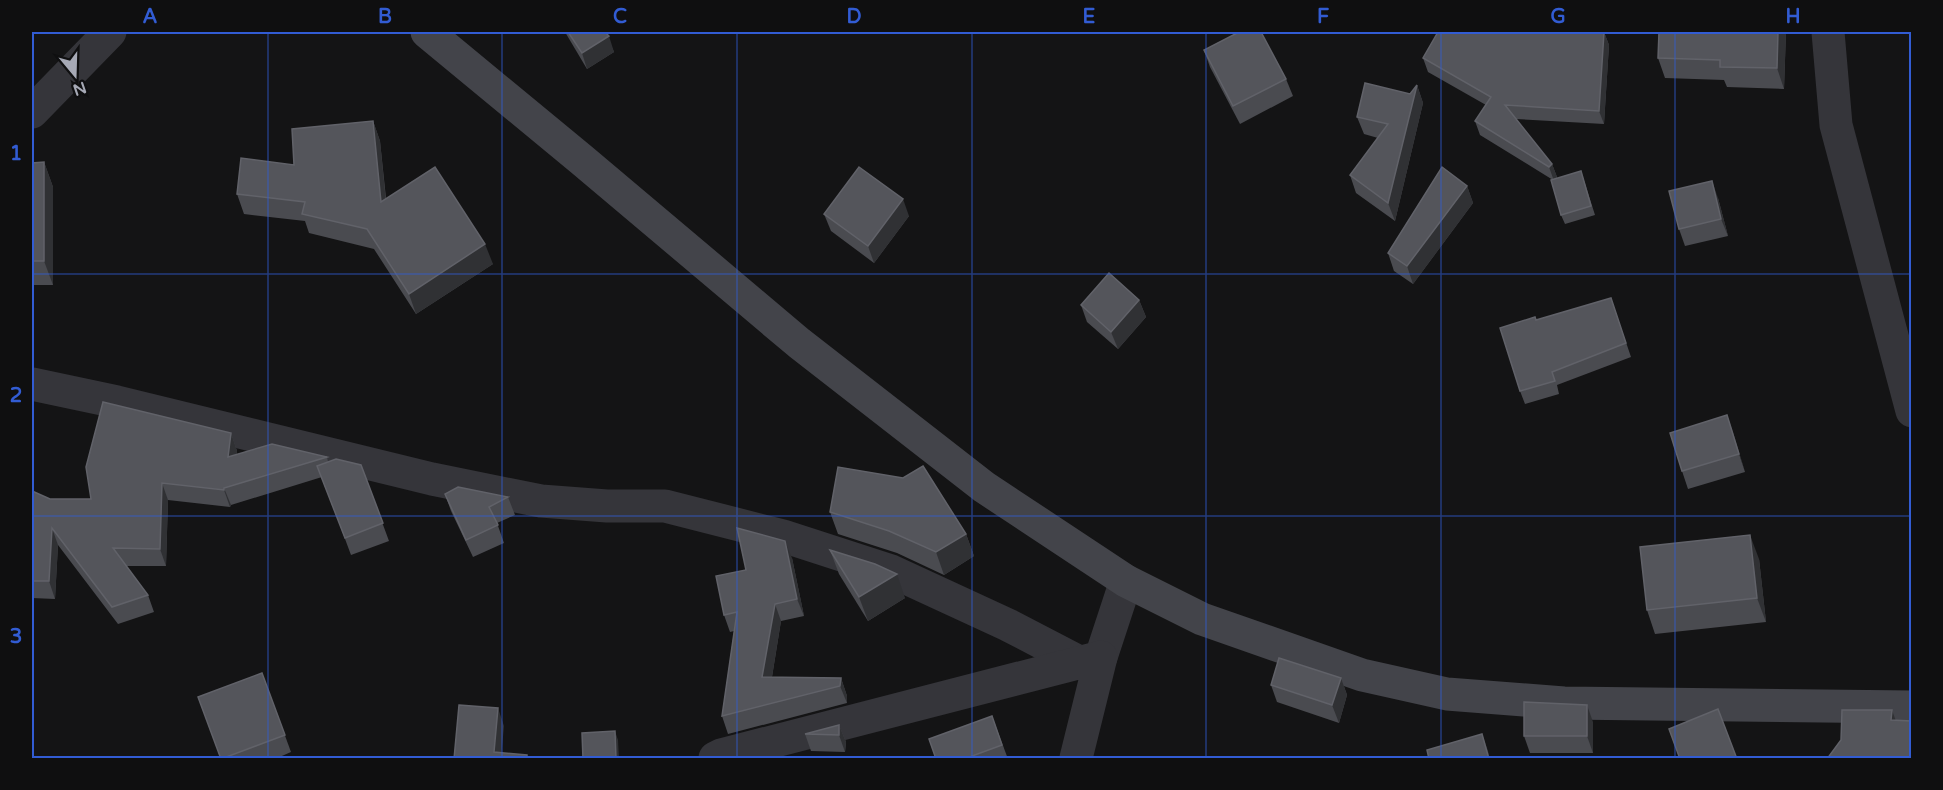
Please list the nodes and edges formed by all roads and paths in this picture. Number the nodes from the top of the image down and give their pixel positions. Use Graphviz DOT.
graph roads {
  1 [pos="110,32"];
  2 [pos="427,32"];
  3 [pos="1828,32"];
  4 [pos="32,112"];
  5 [pos="32,384"];
  6 [pos="1911,411"];
  7 [pos="1126,580"];
  8 [pos="1090,659"];
  9 [pos="1911,707"];
  10 [pos="715,759"];
  11 [pos="1076,759"];
  1 -- 4 [label="street"];
  2 -- 7 [label="main road"];
  3 -- 6 [label="street"];
  5 -- 8 [label="street"];
  7 -- 8 [label="street"];
  7 -- 9 [label="main road"];
  8 -- 10 [label="street"];
  8 -- 11 [label="street"];
}
